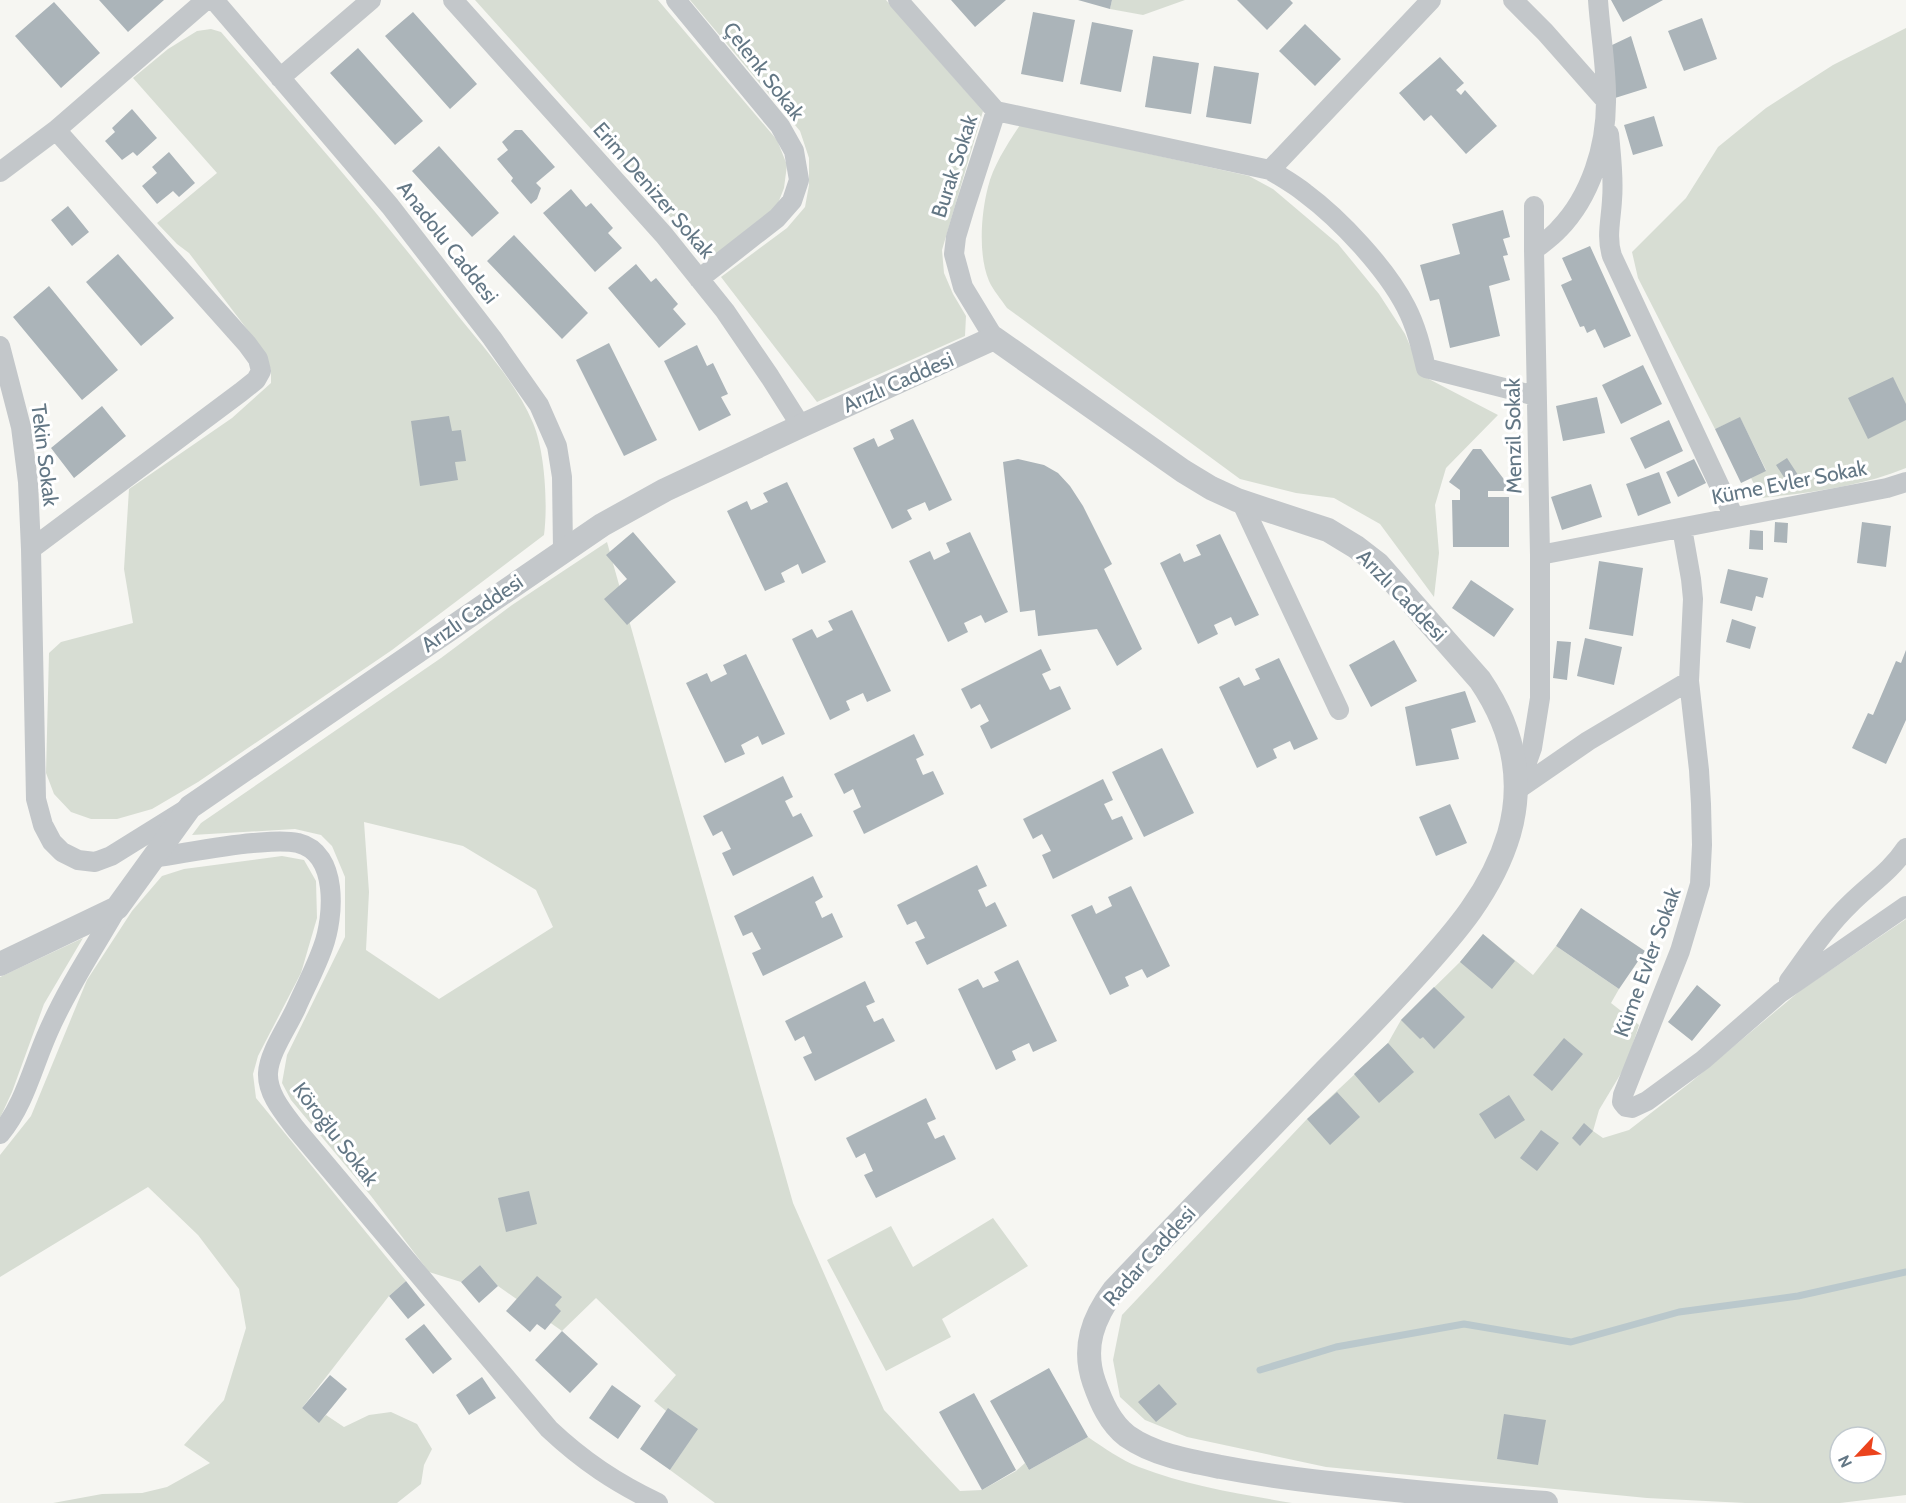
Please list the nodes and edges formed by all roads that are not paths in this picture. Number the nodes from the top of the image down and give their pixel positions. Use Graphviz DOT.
graph roads {
  1 [pos="206,0"];
  2 [pos="214,0"];
  3 [pos="371,0"];
  4 [pos="453,0"];
  5 [pos="676,0"];
  6 [pos="898,0"];
  7 [pos="1431,0"];
  8 [pos="1513,0"];
  9 [pos="1598,0"];
  10 [pos="280,78"];
  11 [pos="1606,102"];
  12 [pos="996,111"];
  13 [pos="56,129"];
  14 [pos="1270,170"];
  15 [pos="0,172"];
  16 [pos="1534,206"];
  17 [pos="1534,250"];
  18 [pos="699,279"];
  19 [pos="994,338"];
  20 [pos="0,346"];
  21 [pos="1536,396"];
  22 [pos="801,426"];
  23 [pos="1906,482"];
  24 [pos="1240,501"];
  25 [pos="1734,517"];
  26 [pos="1682,528"];
  27 [pos="31,549"];
  28 [pos="563,550"];
  29 [pos="1540,555"];
  30 [pos="1689,681"];
  31 [pos="1339,710"];
  32 [pos="1517,790"];
  33 [pos="190,807"];
  34 [pos="1906,848"];
  35 [pos="153,858"];
  36 [pos="1906,906"];
  37 [pos="117,908"];
  38 [pos="0,964"];
  39 [pos="1780,993"];
  40 [pos="0,1134"];
  41 [pos="658,1503"];
  42 [pos="1546,1503"];
  1 -- 13 [label="street"];
  2 -- 10 [label="street, Anadolu Caddesi"];
  3 -- 10 [label="street"];
  4 -- 18 [label="street, Erim Denizer Sokak"];
  5 -- 18 [label="street, Çelenk Sokak"];
  6 -- 12 [label="street, Burak Sokak"];
  7 -- 14 [label="street"];
  8 -- 11 [label="street"];
  9 -- 11 [label="street"];
  10 -- 28 [label="street, Anadolu Caddesi"];
  11 -- 17 [label="street"];
  11 -- 25 [label="street"];
  12 -- 14 [label="street"];
  12 -- 19 [label="street, Burak Sokak"];
  13 -- 15 [label="street"];
  13 -- 27 [label="street"];
  14 -- 21 [label="street"];
  16 -- 17 [label="street, Menzil Sokak"];
  17 -- 21 [label="street, Menzil Sokak"];
  18 -- 22 [label="street, Erim Denizer Sokak"];
  19 -- 22 [label="street, Arızlı Caddesi"];
  19 -- 24 [label="street, Arızlı Caddesi"];
  20 -- 27 [label="street, Tekin Sokak"];
  21 -- 29 [label="street, Menzil Sokak"];
  22 -- 28 [label="street, Arızlı Caddesi"];
  23 -- 25 [label="street, Küme Evler Sokak"];
  24 -- 31 [label="street"];
  24 -- 32 [label="street, Arızlı Caddesi"];
  25 -- 26 [label="street, Küme Evler Sokak"];
  26 -- 29 [label="street, Küme Evler Sokak"];
  26 -- 30 [label="street, Küme Evler Sokak"];
  27 -- 33 [label="street, Tekin Sokak"];
  28 -- 33 [label="street, Arızlı Caddesi"];
  29 -- 32 [label="street, Menzil Sokak"];
  30 -- 32 [label="street"];
  30 -- 39 [label="street, Küme Evler Sokak"];
  32 -- 42 [label="street, Radar Caddesi"];
  33 -- 35 [label="street, Arızlı Caddesi"];
  34 -- 39 [label="street, Küme Evler Sokak"];
  35 -- 37 [label="street, Arızlı Caddesi"];
  35 -- 41 [label="street, Köroğlu Sokak"];
  36 -- 39 [label="street, Küme Evler Sokak"];
  37 -- 38 [label="street"];
  37 -- 40 [label="street"];
}
